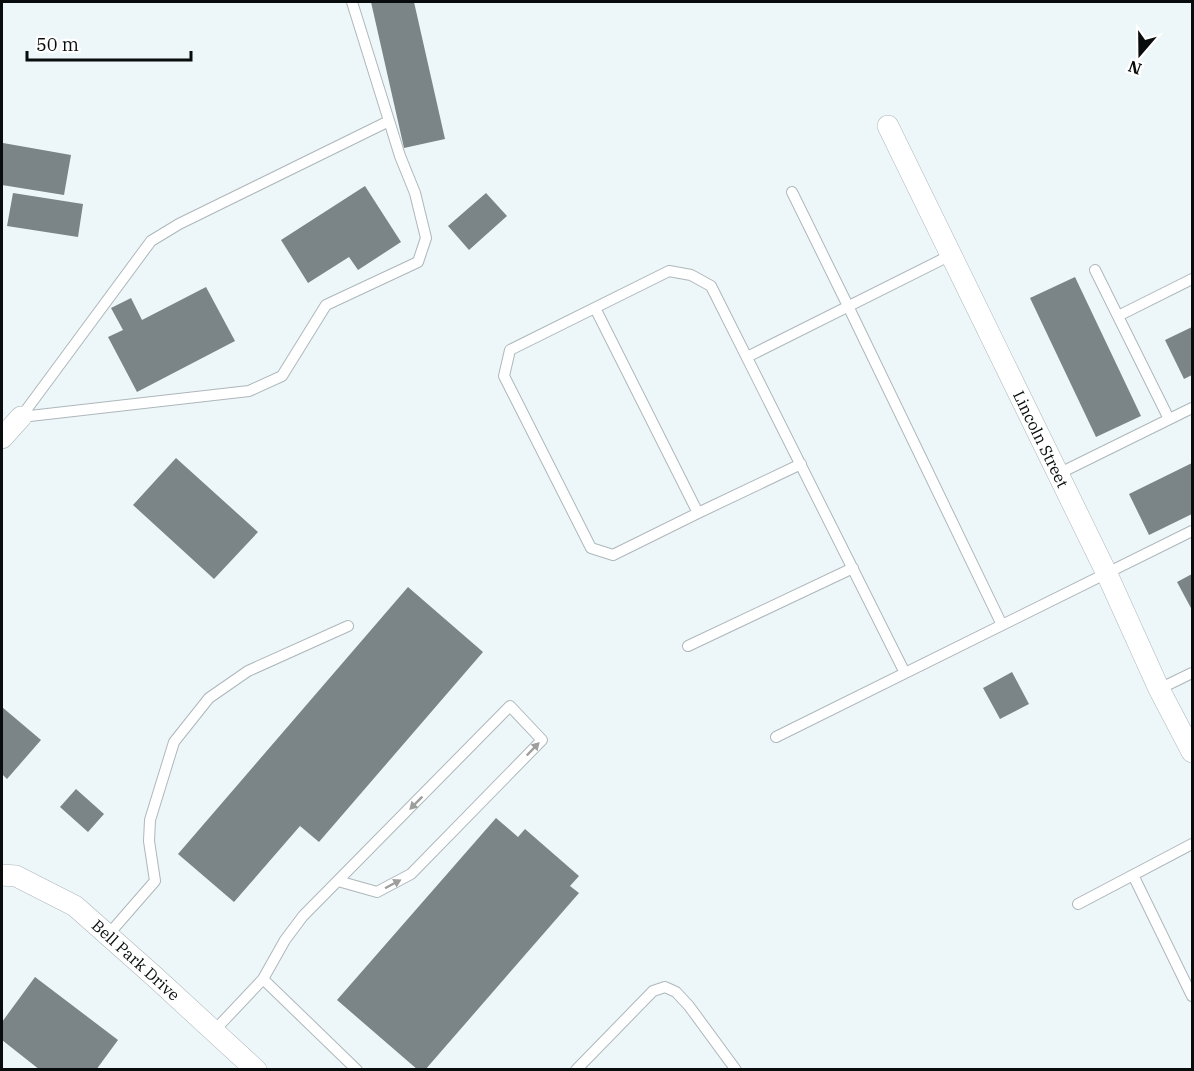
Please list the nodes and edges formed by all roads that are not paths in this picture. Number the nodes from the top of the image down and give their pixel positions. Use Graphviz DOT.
graph roads {
  1 [pos="352,2"];
  2 [pos="389,121"];
  3 [pos="888,126"];
  4 [pos="792,192"];
  5 [pos="951,255"];
  6 [pos="1095,270"];
  7 [pos="1192,279"];
  8 [pos="848,306"];
  9 [pos="595,308"];
  10 [pos="1118,316"];
  11 [pos="747,357"];
  12 [pos="1192,408"];
  13 [pos="21,417"];
  14 [pos="1169,419"];
  15 [pos="2,438"];
  16 [pos="801,464"];
  17 [pos="1058,474"];
  18 [pos="698,513"];
  19 [pos="1192,531"];
  20 [pos="853,568"];
  21 [pos="1107,574"];
  22 [pos="1002,625"];
  23 [pos="348,626"];
  24 [pos="688,646"];
  25 [pos="905,673"];
  26 [pos="1192,673"];
  27 [pos="1159,689"];
  28 [pos="776,737"];
  29 [pos="1192,752"];
  30 [pos="1192,844"];
  31 [pos="2,874"];
  32 [pos="1133,875"];
  33 [pos="338,881"];
  34 [pos="1078,904"];
  35 [pos="108,935"];
  36 [pos="263,979"];
  37 [pos="1192,996"];
  38 [pos="214,1031"];
  39 [pos="256,1070"];
  40 [pos="357,1070"];
  41 [pos="576,1070"];
  42 [pos="736,1070"];
  1 -- 2 [label="lane"];
  2 -- 13 [label="lane"];
  2 -- 13 [label="lane"];
  3 -- 5 [label="street, Lincoln Street"];
  4 -- 8 [label="lane"];
  5 -- 8 [label="lane"];
  5 -- 17 [label="street, Lincoln Street"];
  6 -- 10 [label="lane"];
  7 -- 10 [label="lane"];
  8 -- 11 [label="lane"];
  8 -- 22 [label="lane"];
  9 -- 11 [label="lane"];
  9 -- 18 [label="lane"];
  9 -- 18 [label="lane"];
  10 -- 14 [label="lane"];
  11 -- 16 [label="lane"];
  12 -- 14 [label="lane"];
  13 -- 15 [label="street"];
  14 -- 17 [label="lane"];
  16 -- 18 [label="lane"];
  16 -- 20 [label="lane"];
  17 -- 21 [label="street, Lincoln Street"];
  19 -- 21 [label="lane"];
  20 -- 24 [label="lane"];
  20 -- 25 [label="lane"];
  21 -- 22 [label="lane"];
  21 -- 27 [label="street, Lincoln Street"];
  22 -- 25 [label="lane"];
  23 -- 35 [label="lane"];
  25 -- 28 [label="lane"];
  26 -- 27 [label="lane"];
  27 -- 29 [label="street, Lincoln Street"];
  30 -- 32 [label="lane"];
  31 -- 35 [label="street, Bell Park Drive"];
  32 -- 34 [label="lane"];
  32 -- 37 [label="lane"];
  33 -- 33 [label="lane, one-way"];
  33 -- 36 [label="lane"];
  35 -- 38 [label="street, Bell Park Drive"];
  36 -- 38 [label="lane"];
  36 -- 40 [label="lane"];
  38 -- 39 [label="street, Bell Park Drive"];
  41 -- 42 [label="lane"];
}
